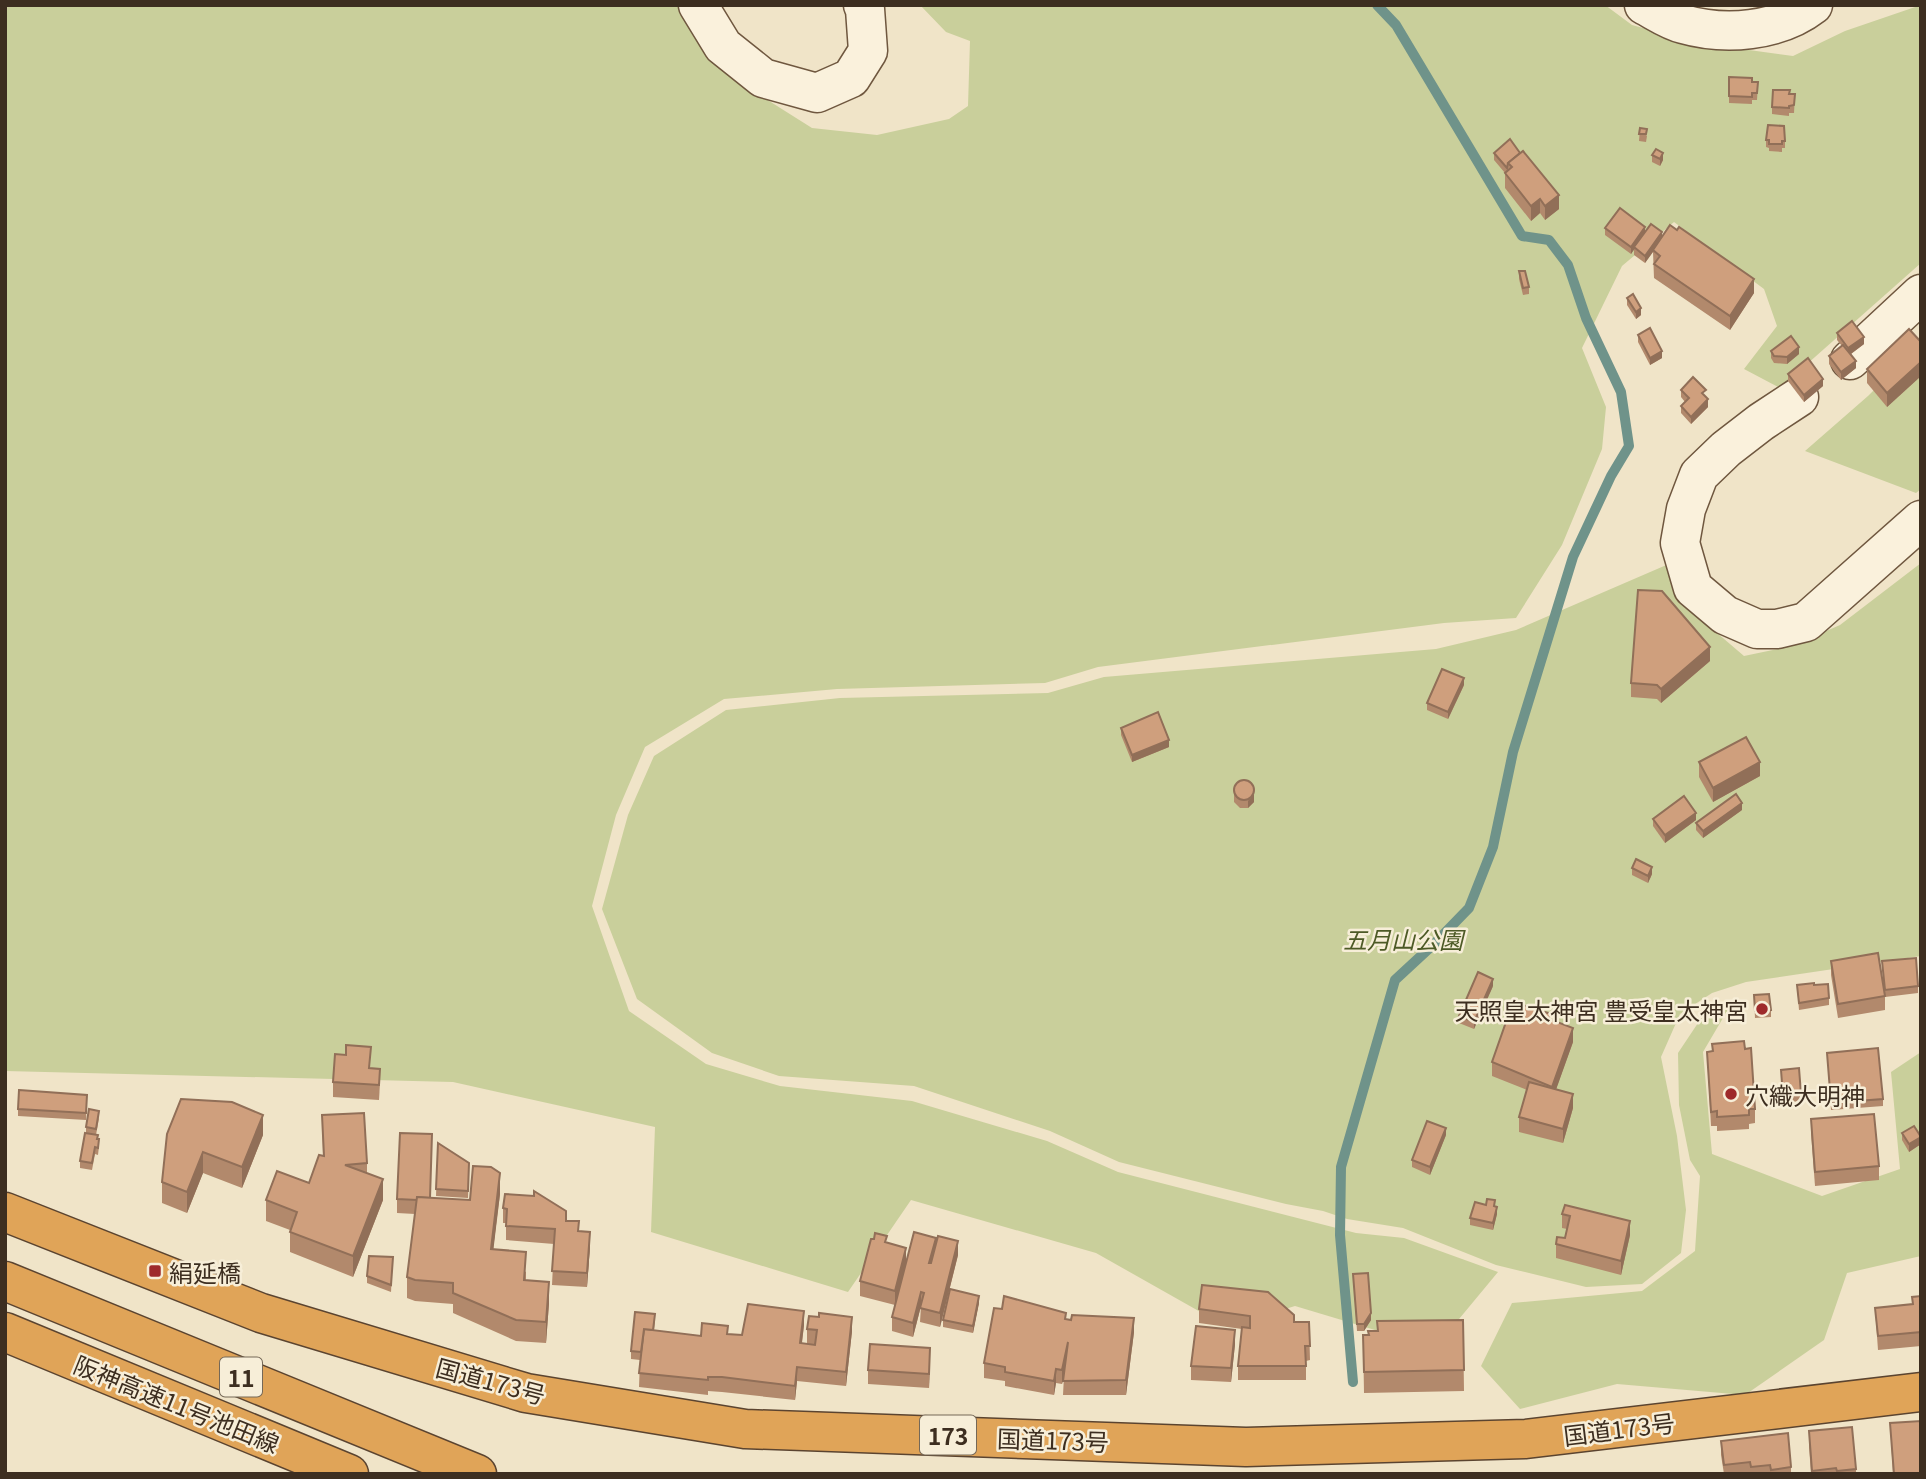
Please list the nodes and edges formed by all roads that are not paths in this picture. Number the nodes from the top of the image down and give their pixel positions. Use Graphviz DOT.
graph roads {
  1 [pos="698,5"];
  2 [pos="863,5"];
  3 [pos="1644,5"];
  4 [pos="1813,5"];
  5 [pos="1921,294"];
  6 [pos="1921,520"];
  7 [pos="5,1212"];
  8 [pos="5,1281"];
  9 [pos="5,1332"];
  10 [pos="1921,1392"];
  11 [pos="349,1474"];
  12 [pos="477,1474"];
  1 -- 2 [label="street"];
  3 -- 4 [label="street"];
  5 -- 6 [label="street"];
  7 -- 10 [label="highway, 国道173号 / 173"];
  8 -- 12 [label="highway, 阪神高速11号池田線 / 11"];
  9 -- 11 [label="highway, 阪神高速11号池田線 / 11"];
}
